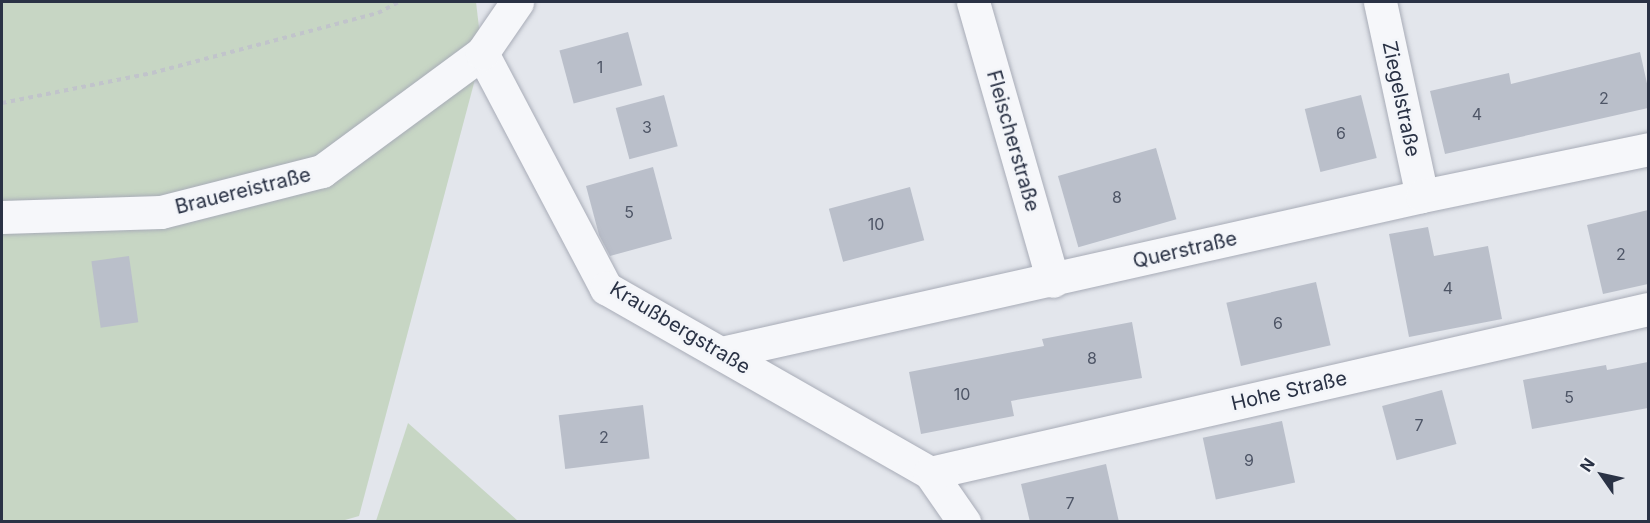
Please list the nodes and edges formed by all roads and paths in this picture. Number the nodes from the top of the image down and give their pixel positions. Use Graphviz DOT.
graph roads {
  1 [pos="399,2"];
  2 [pos="517,2"];
  3 [pos="973,2"];
  4 [pos="1380,2"];
  5 [pos="482,53"];
  6 [pos="2,104"];
  7 [pos="1648,149"];
  8 [pos="1422,196"];
  9 [pos="2,217"];
  10 [pos="1053,281"];
  11 [pos="1648,309"];
  12 [pos="721,353"];
  13 [pos="930,473"];
  14 [pos="964,522"];
  1 -- 6 [label="path"];
  2 -- 5 [label="street, Brauereistraße"];
  3 -- 10 [label="street, Fleischerstraße"];
  4 -- 8 [label="street, Ziegelstraße"];
  5 -- 9 [label="street, Brauereistraße"];
  5 -- 12 [label="street, Kraußbergstraße"];
  7 -- 8 [label="street, Querstraße"];
  8 -- 10 [label="street, Querstraße"];
  10 -- 12 [label="street, Querstraße"];
  11 -- 13 [label="street, Hohe Straße"];
  12 -- 13 [label="street, Kraußbergstraße"];
  13 -- 14 [label="street, Kraußbergstraße"];
}
